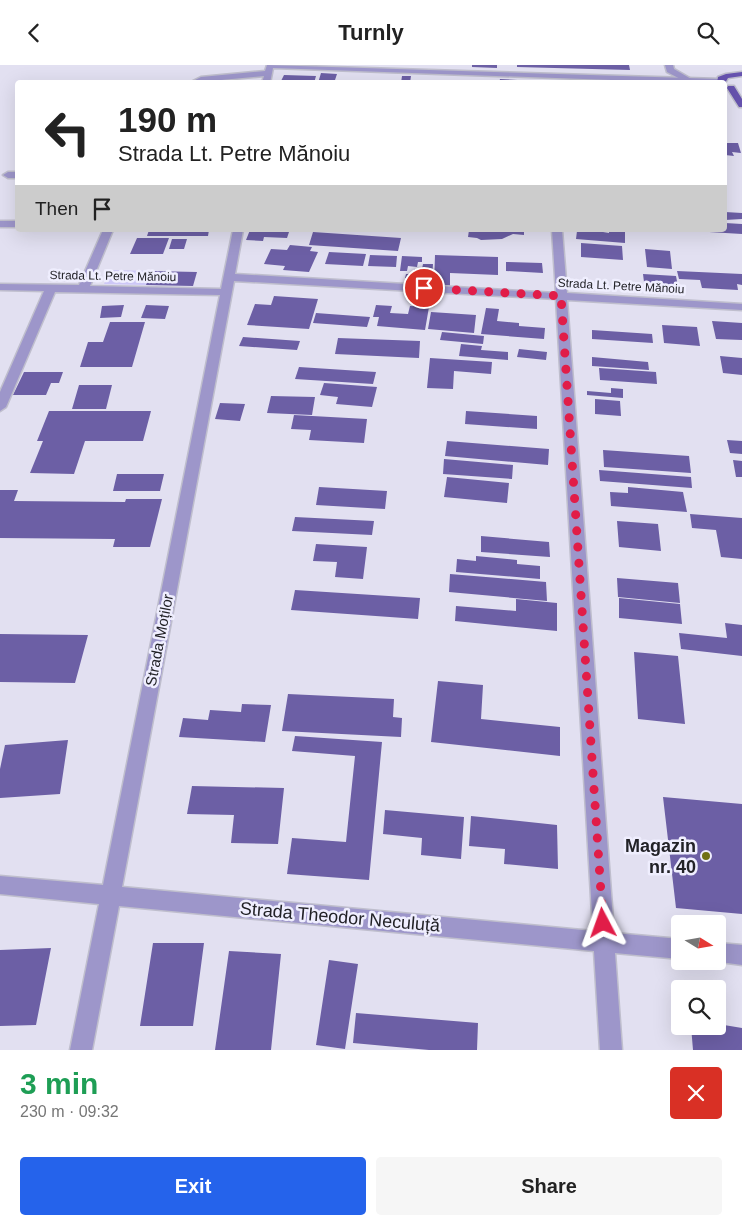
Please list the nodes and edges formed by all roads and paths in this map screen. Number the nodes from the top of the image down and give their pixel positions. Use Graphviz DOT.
graph roads {
  1 [pos="669,65"];
  2 [pos="301,66"];
  3 [pos="269,70"];
  4 [pos="742,74"];
  5 [pos="550,79"];
  6 [pos="199,80"];
  7 [pos="267,80"];
  8 [pos="689,80"];
  9 [pos="725,80"];
  10 [pos="727,81"];
  11 [pos="727,83"];
  12 [pos="742,90"];
  13 [pos="742,105"];
  14 [pos="0,224"];
  15 [pos="15,224"];
  16 [pos="107,232"];
  17 [pos="238,232"];
  18 [pos="558,232"];
  19 [pos="227,284"];
  20 [pos="0,287"];
  21 [pos="51,288"];
  22 [pos="83,289"];
  23 [pos="561,296"];
  24 [pos="742,307"];
  25 [pos="0,407"];
  26 [pos="0,885"];
  27 [pos="111,895"];
  28 [pos="604,942"];
  29 [pos="671,948"];
  30 [pos="726,954"];
  31 [pos="742,955"];
  32 [pos="81,1050"];
  33 [pos="611,1050"];
  1 -- 8 [label="street"];
  2 -- 3 [label="street"];
  2 -- 5 [label="street"];
  3 -- 6 [label="street"];
  3 -- 7 [label="street"];
  4 -- 9 [label="main road"];
  5 -- 8 [label="street"];
  8 -- 9 [label="street"];
  10 -- 12 [label="main road"];
  11 -- 13 [label="main road"];
  14 -- 15 [label="street"];
  16 -- 22 [label="street"];
  17 -- 19 [label="street, Strada Moților"];
  18 -- 23 [label="street"];
  19 -- 22 [label="street, Strada Lt. Petre Mănoiu"];
  19 -- 23 [label="street, Strada Lt. Petre Mănoiu"];
  19 -- 27 [label="street, Strada Moților"];
  20 -- 21 [label="street, Strada Lt. Petre Mănoiu"];
  21 -- 22 [label="street, Strada Lt. Petre Mănoiu"];
  21 -- 25 [label="street"];
  23 -- 24 [label="street, Strada Lt. Petre Mănoiu"];
  23 -- 28 [label="street"];
  26 -- 27 [label="street, Strada Theodor Neculuță"];
  27 -- 28 [label="street, Strada Theodor Neculuță"];
  27 -- 32 [label="street, Strada Moților"];
  28 -- 29 [label="street, Strada Theodor Neculuță"];
  28 -- 33 [label="street"];
  30 -- 31 [label="street"];
}
